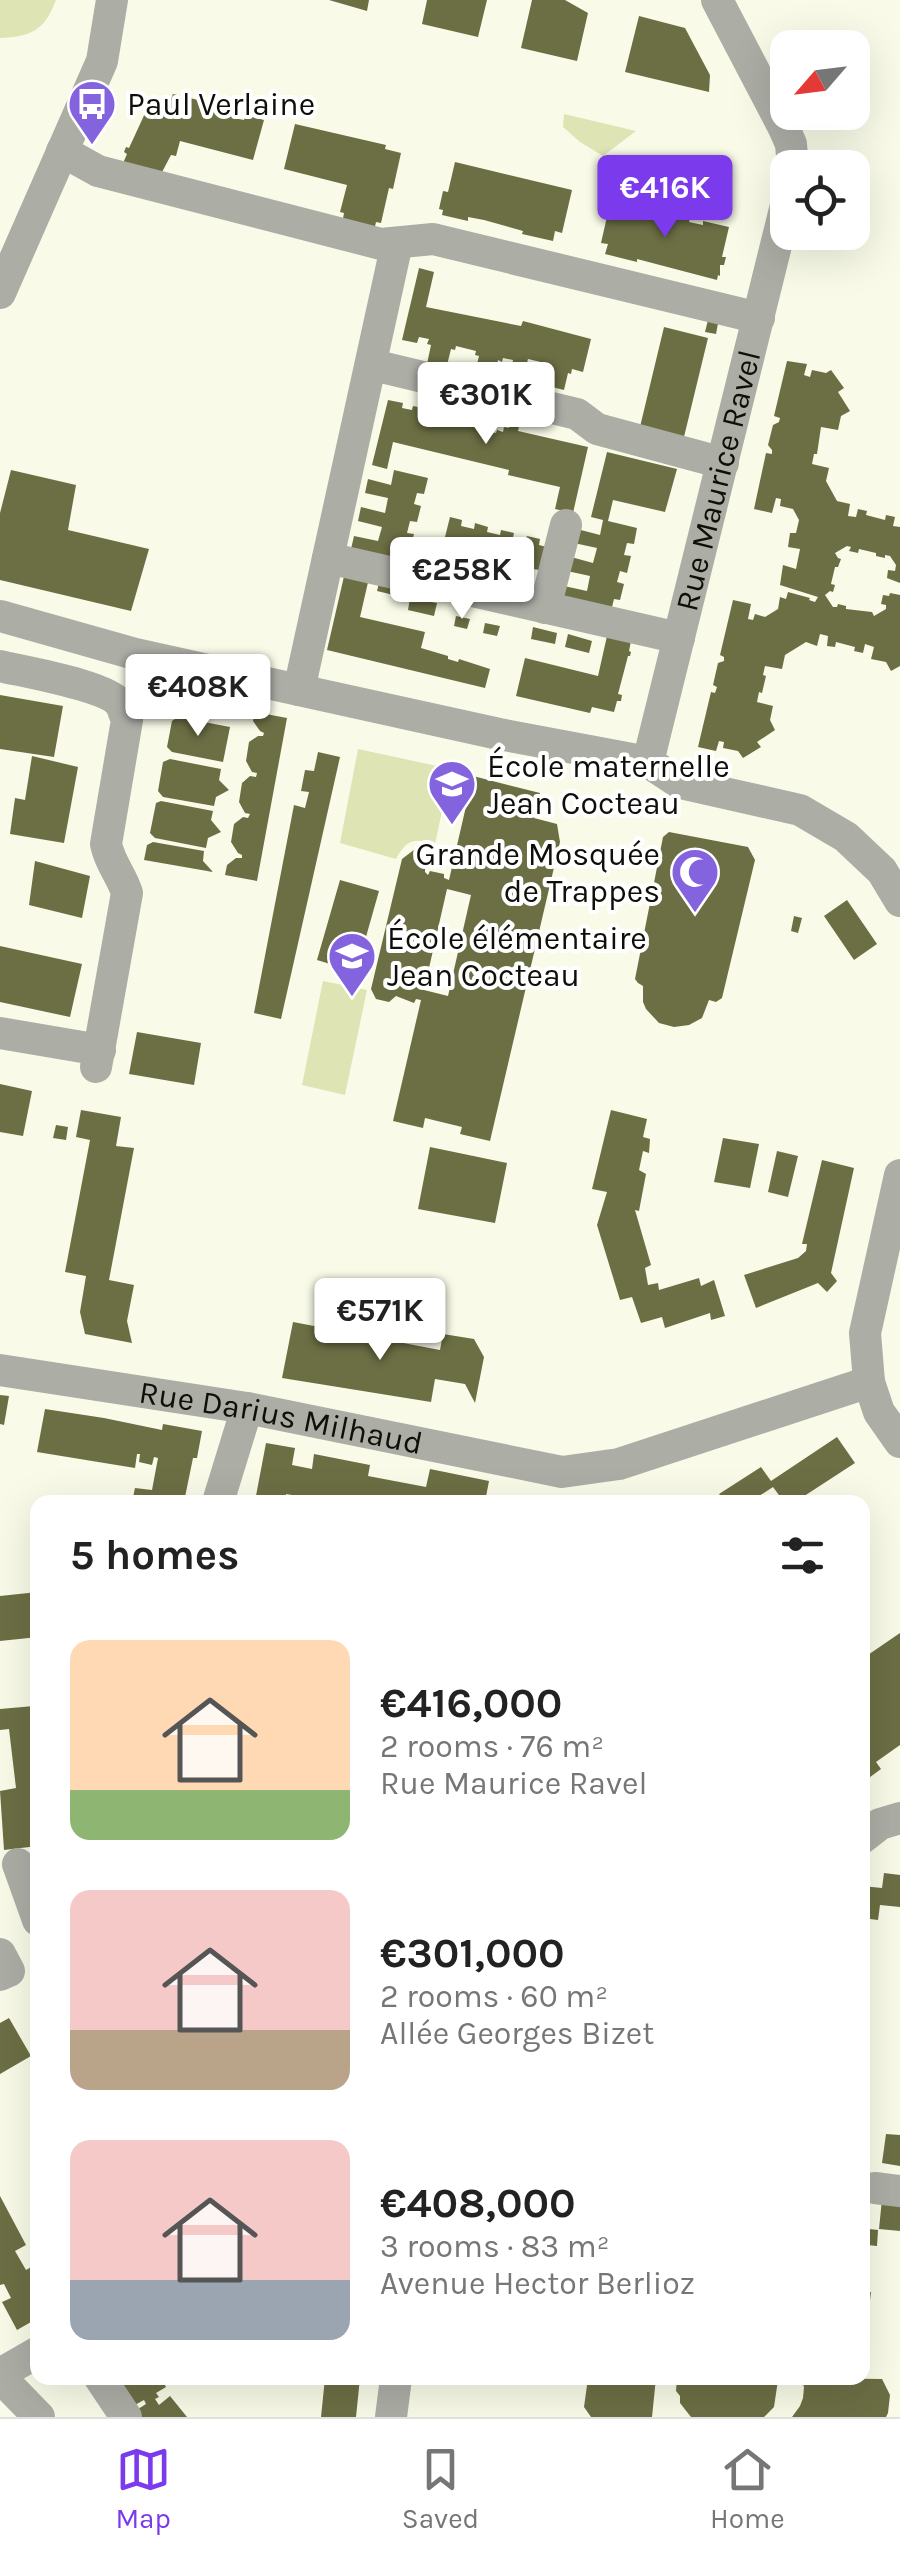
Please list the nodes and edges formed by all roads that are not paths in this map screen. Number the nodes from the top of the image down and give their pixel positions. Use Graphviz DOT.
graph roads {
  1 [pos="112,0"];
  2 [pos="717,0"];
  3 [pos="792,150"];
  4 [pos="62,151"];
  5 [pos="397,243"];
  6 [pos="775,250"];
  7 [pos="0,293"];
  8 [pos="759,318"];
  9 [pos="377,366"];
  10 [pos="723,463"];
  11 [pos="566,525"];
  12 [pos="328,558"];
  13 [pos="545,608"];
  14 [pos="1,620"];
  15 [pos="679,638"];
  16 [pos="135,654"];
  17 [pos="0,666"];
  18 [pos="299,690"];
  19 [pos="122,705"];
  20 [pos="648,762"];
  21 [pos="900,901"];
  22 [pos="0,1033"];
  23 [pos="900,1175"];
  24 [pos="0,1370"];
  25 [pos="870,1382"];
  26 [pos="247,1408"];
  27 [pos="900,1442"];
  28 [pos="220,1495"];
  29 [pos="900,1818"];
  30 [pos="870,1832"];
  31 [pos="18,1863"];
  32 [pos="30,1897"];
  33 [pos="0,1954"];
  34 [pos="0,1976"];
  35 [pos="30,2357"];
  36 [pos="0,2376"];
  37 [pos="105,2385"];
  38 [pos="395,2385"];
  39 [pos="39,2417"];
  40 [pos="126,2417"];
  41 [pos="392,2417"];
  1 -- 4 [label="street"];
  2 -- 3 [label="street"];
  4 -- 5 [label="street"];
  4 -- 7 [label="street"];
  5 -- 8 [label="street"];
  5 -- 12 [label="street"];
  6 -- 8 [label="street, Rue Maurice Ravel"];
  8 -- 10 [label="street, Rue Maurice Ravel"];
  9 -- 10 [label="street"];
  10 -- 15 [label="street, Rue Maurice Ravel"];
  11 -- 13 [label="street"];
  12 -- 13 [label="street"];
  12 -- 18 [label="street"];
  13 -- 15 [label="street"];
  14 -- 16 [label="street"];
  15 -- 20 [label="street, Rue Maurice Ravel"];
  16 -- 18 [label="street"];
  16 -- 19 [label="street"];
  17 -- 19 [label="street"];
  18 -- 20 [label="street"];
  19 -- 22 [label="street"];
  20 -- 21 [label="street"];
  23 -- 25 [label="street"];
  24 -- 26 [label="street, Rue Darius Milhaud"];
  25 -- 26 [label="street, Rue Darius Milhaud"];
  25 -- 27 [label="street"];
  26 -- 28 [label="street"];
  29 -- 30 [label="street"];
  31 -- 32 [label="street"];
  33 -- 34 [label="street"];
  35 -- 36 [label="street"];
  36 -- 39 [label="street"];
  37 -- 40 [label="street"];
  38 -- 41 [label="street"];
}
